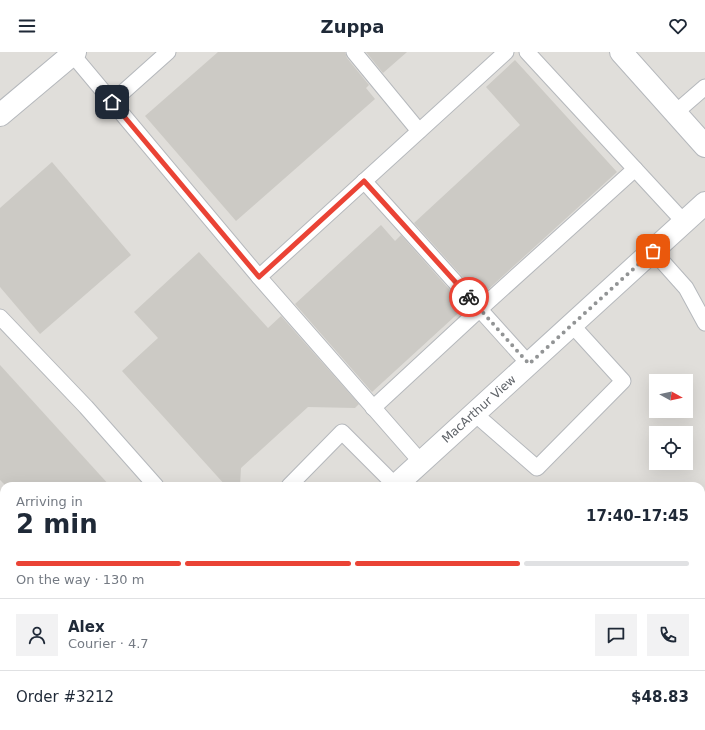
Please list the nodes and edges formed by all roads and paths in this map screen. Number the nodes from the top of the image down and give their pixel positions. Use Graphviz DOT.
graph roads {
  1 [pos="168,52"];
  2 [pos="354,52"];
  3 [pos="506,52"];
  4 [pos="527,52"];
  5 [pos="621,52"];
  6 [pos="73,53"];
  7 [pos="705,87"];
  8 [pos="112,102"];
  9 [pos="675,113"];
  10 [pos="0,115"];
  11 [pos="419,131"];
  12 [pos="705,146"];
  13 [pos="635,169"];
  14 [pos="364,181"];
  15 [pos="705,203"];
  16 [pos="684,222"];
  17 [pos="653,251"];
  18 [pos="259,277"];
  19 [pos="480,309"];
  20 [pos="0,317"];
  21 [pos="705,323"];
  22 [pos="572,325"];
  23 [pos="529,364"];
  24 [pos="373,408"];
  25 [pos="475,414"];
  26 [pos="421,462"];
  27 [pos="152,482"];
  28 [pos="293,482"];
  29 [pos="392,482"];
  30 [pos="400,482"];
  1 -- 8 [label="lane"];
  2 -- 11 [label="lane"];
  3 -- 11 [label="lane"];
  4 -- 13 [label="lane"];
  5 -- 9 [label="street"];
  6 -- 8 [label="lane"];
  6 -- 10 [label="street"];
  7 -- 9 [label="lane"];
  8 -- 18 [label="lane"];
  9 -- 12 [label="street"];
  11 -- 14 [label="lane"];
  13 -- 16 [label="lane"];
  13 -- 19 [label="lane"];
  14 -- 18 [label="lane"];
  14 -- 19 [label="lane"];
  15 -- 16 [label="street, MacArthur View"];
  16 -- 17 [label="street, MacArthur View"];
  17 -- 21 [label="lane"];
  17 -- 22 [label="street, MacArthur View"];
  18 -- 24 [label="lane"];
  19 -- 23 [label="lane"];
  19 -- 24 [label="lane"];
  20 -- 27 [label="lane"];
  22 -- 23 [label="street, MacArthur View"];
  22 -- 25 [label="lane"];
  23 -- 25 [label="street, MacArthur View"];
  24 -- 26 [label="lane"];
  25 -- 26 [label="street, MacArthur View"];
  26 -- 30 [label="street, MacArthur View"];
  28 -- 29 [label="lane"];
}
